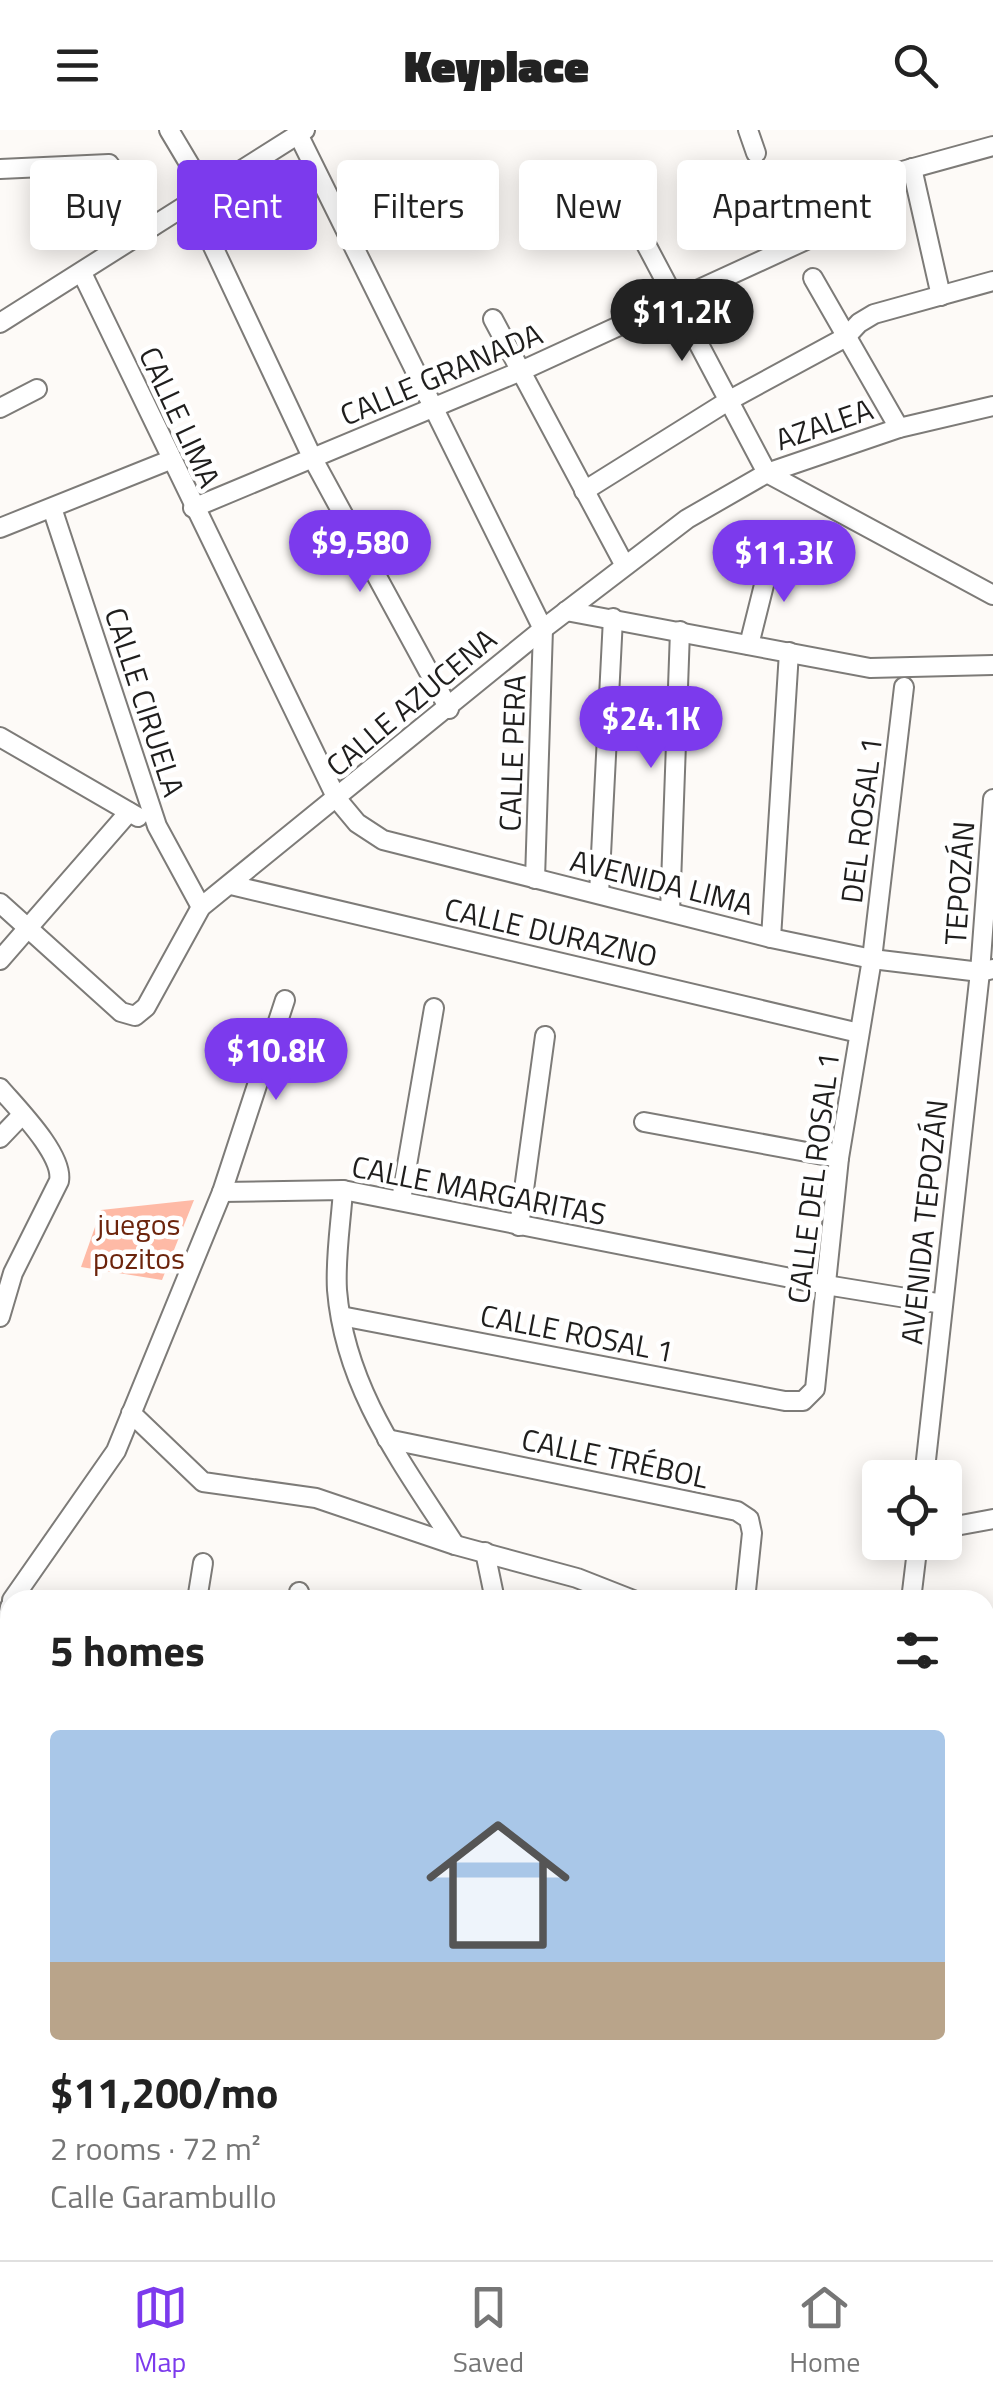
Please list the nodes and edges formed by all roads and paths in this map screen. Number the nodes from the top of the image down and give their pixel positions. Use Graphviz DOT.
graph roads {
  1 [pos="169,130"];
  2 [pos="266,130"];
  3 [pos="748,130"];
  4 [pos="301,132"];
  5 [pos="993,146"];
  6 [pos="275,148"];
  7 [pos="756,153"];
  8 [pos="182,160"];
  9 [pos="256,160"];
  10 [pos="30,168"];
  11 [pos="912,168"];
  12 [pos="0,169"];
  13 [pos="906,170"];
  14 [pos="116,250"];
  15 [pos="222,250"];
  16 [pos="649,250"];
  17 [pos="785,250"];
  18 [pos="82,272"];
  19 [pos="813,278"];
  20 [pos="993,281"];
  21 [pos="941,296"];
  22 [pos="676,301"];
  23 [pos="493,318"];
  24 [pos="0,323"];
  25 [pos="846,338"];
  26 [pos="521,371"];
  27 [pos="37,388"];
  28 [pos="728,401"];
  29 [pos="435,406"];
  30 [pos="993,406"];
  31 [pos="0,408"];
  32 [pos="899,428"];
  33 [pos="312,459"];
  34 [pos="170,460"];
  35 [pos="767,473"];
  36 [pos="584,491"];
  37 [pos="52,508"];
  38 [pos="193,508"];
  39 [pos="0,528"];
  40 [pos="772,553"];
  41 [pos="624,564"];
  42 [pos="993,595"];
  43 [pos="566,611"];
  44 [pos="612,618"];
  45 [pos="543,628"];
  46 [pos="680,631"];
  47 [pos="749,644"];
  48 [pos="789,652"];
  49 [pos="993,665"];
  50 [pos="904,687"];
  51 [pos="448,708"];
  52 [pos="0,737"];
  53 [pos="337,799"];
  54 [pos="993,799"];
  55 [pos="129,812"];
  56 [pos="156,826"];
  57 [pos="535,879"];
  58 [pos="231,885"];
  59 [pos="599,894"];
  60 [pos="0,902"];
  61 [pos="201,907"];
  62 [pos="670,912"];
  63 [pos="27,927"];
  64 [pos="771,938"];
  65 [pos="872,959"];
  66 [pos="0,960"];
  67 [pos="987,970"];
  68 [pos="286,1000"];
  69 [pos="434,1008"];
  70 [pos="859,1033"];
  71 [pos="545,1036"];
  72 [pos="0,1088"];
  73 [pos="22,1115"];
  74 [pos="644,1122"];
  75 [pos="0,1138"];
  76 [pos="839,1158"];
  77 [pos="343,1190"];
  78 [pos="222,1192"];
  79 [pos="401,1200"];
  80 [pos="519,1226"];
  81 [pos="826,1285"];
  82 [pos="942,1304"];
  83 [pos="341,1316"];
  84 [pos="0,1317"];
  85 [pos="804,1400"];
  86 [pos="131,1413"];
  87 [pos="387,1440"];
  88 [pos="926,1460"];
  89 [pos="993,1519"];
  90 [pos="962,1525"];
  91 [pos="455,1545"];
  92 [pos="485,1552"];
  93 [pos="916,1560"];
  94 [pos="203,1562"];
  95 [pos="20,1590"];
  96 [pos="199,1590"];
  97 [pos="493,1590"];
  98 [pos="608,1590"];
  99 [pos="747,1590"];
  100 [pos="913,1590"];
  1 -- 8 [label="street"];
  2 -- 6 [label="street"];
  3 -- 7 [label="street"];
  4 -- 6 [label="street"];
  4 -- 29 [label="street"];
  5 -- 11 [label="street"];
  6 -- 9 [label="street"];
  10 -- 12 [label="street"];
  11 -- 13 [label="street"];
  11 -- 21 [label="street"];
  14 -- 18 [label="street"];
  15 -- 33 [label="street"];
  16 -- 22 [label="street"];
  17 -- 22 [label="street, CALLE GRANADA"];
  18 -- 24 [label="street"];
  18 -- 34 [label="street, CALLE LIMA"];
  19 -- 25 [label="street"];
  20 -- 21 [label="street"];
  21 -- 25 [label="street"];
  22 -- 26 [label="street, CALLE GRANADA"];
  22 -- 28 [label="street"];
  23 -- 26 [label="street"];
  25 -- 28 [label="street"];
  25 -- 32 [label="street"];
  26 -- 29 [label="street, CALLE GRANADA"];
  26 -- 36 [label="street"];
  27 -- 31 [label="street"];
  28 -- 35 [label="street"];
  28 -- 36 [label="street"];
  29 -- 33 [label="street, CALLE GRANADA"];
  29 -- 45 [label="street"];
  30 -- 32 [label="street, AZALEA"];
  32 -- 35 [label="street, AZALEA"];
  33 -- 38 [label="street, CALLE GRANADA"];
  33 -- 51 [label="street"];
  34 -- 37 [label="street"];
  34 -- 38 [label="street, CALLE LIMA"];
  35 -- 41 [label="street, CALLE AZUCENA"];
  35 -- 42 [label="street"];
  36 -- 41 [label="street"];
  37 -- 39 [label="street"];
  37 -- 56 [label="street, CALLE CIRUELA"];
  38 -- 53 [label="street, CALLE LIMA"];
  40 -- 47 [label="street"];
  41 -- 43 [label="street, CALLE AZUCENA"];
  43 -- 44 [label="street"];
  43 -- 45 [label="street, CALLE AZUCENA"];
  44 -- 46 [label="street"];
  44 -- 59 [label="street"];
  45 -- 51 [label="street, CALLE AZUCENA"];
  45 -- 57 [label="street, CALLE PERA"];
  46 -- 47 [label="street"];
  46 -- 62 [label="street"];
  47 -- 48 [label="street"];
  48 -- 49 [label="street"];
  48 -- 64 [label="street"];
  50 -- 65 [label="street, DEL ROSAL 1"];
  51 -- 53 [label="street, CALLE AZUCENA"];
  52 -- 55 [label="street"];
  53 -- 57 [label="street, AVENIDA LIMA"];
  53 -- 58 [label="street, CALLE AZUCENA"];
  54 -- 67 [label="street, TEPOZÁN"];
  55 -- 56 [label="street"];
  55 -- 63 [label="street"];
  56 -- 61 [label="street, CALLE CIRUELA"];
  57 -- 59 [label="street, AVENIDA LIMA"];
  58 -- 61 [label="street, CALLE AZUCENA"];
  58 -- 70 [label="street, CALLE DURAZNO"];
  59 -- 62 [label="street, AVENIDA LIMA"];
  60 -- 63 [label="street"];
  61 -- 63 [label="street, CALLE AZUCENA"];
  62 -- 64 [label="street, AVENIDA LIMA"];
  63 -- 66 [label="street"];
  64 -- 65 [label="street, AVENIDA LIMA"];
  65 -- 67 [label="street, AVENIDA LIMA"];
  65 -- 70 [label="street, CALLE DEL ROSAL 1"];
  67 -- 82 [label="street, AVENIDA TEPOZÁN"];
  68 -- 78 [label="street"];
  69 -- 79 [label="street"];
  70 -- 76 [label="street, CALLE DEL ROSAL 1"];
  71 -- 80 [label="street"];
  72 -- 73 [label="street"];
  73 -- 75 [label="street"];
  73 -- 84 [label="street"];
  74 -- 76 [label="street"];
  76 -- 81 [label="street, CALLE DEL ROSAL 1"];
  77 -- 78 [label="street, CALLE MARGARITAS"];
  77 -- 79 [label="street, CALLE MARGARITAS"];
  77 -- 83 [label="street"];
  78 -- 86 [label="street"];
  79 -- 80 [label="street, CALLE MARGARITAS"];
  80 -- 81 [label="street, CALLE MARGARITAS"];
  81 -- 82 [label="street, CALLE MARGARITAS"];
  81 -- 85 [label="street, CALLE DEL ROSAL 1"];
  82 -- 88 [label="street, AVENIDA TEPOZÁN"];
  83 -- 85 [label="street, CALLE ROSAL 1"];
  83 -- 87 [label="street"];
  86 -- 91 [label="street"];
  86 -- 95 [label="street"];
  87 -- 91 [label="street"];
  87 -- 99 [label="street, CALLE TRÉBOL"];
  89 -- 90 [label="street"];
  91 -- 92 [label="street"];
  92 -- 97 [label="street"];
  92 -- 98 [label="street"];
  93 -- 100 [label="street"];
  94 -- 96 [label="street"];
}
